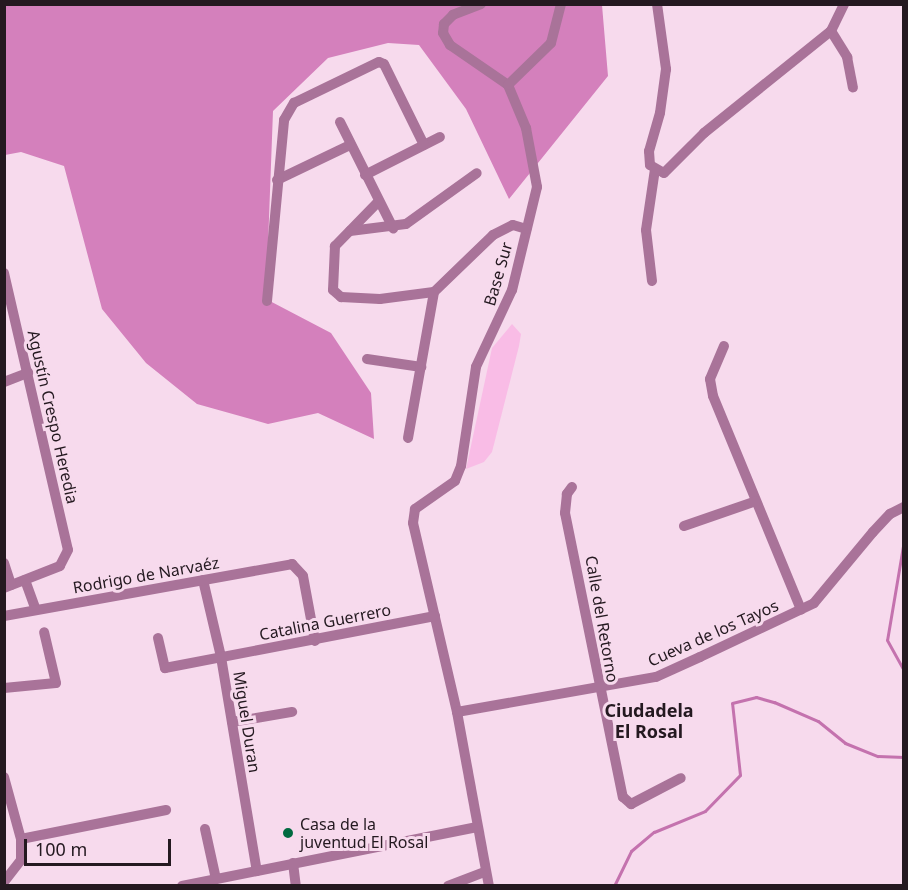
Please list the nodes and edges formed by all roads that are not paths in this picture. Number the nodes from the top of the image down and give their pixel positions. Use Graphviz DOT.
graph roads {
  1 [pos="480,4"];
  2 [pos="561,4"];
  3 [pos="657,4"];
  4 [pos="844,4"];
  5 [pos="831,31"];
  6 [pos="508,85"];
  7 [pos="853,87"];
  8 [pos="340,122"];
  9 [pos="440,137"];
  10 [pos="350,145"];
  11 [pos="423,145"];
  12 [pos="655,169"];
  13 [pos="477,173"];
  14 [pos="365,175"];
  15 [pos="277,180"];
  16 [pos="378,202"];
  17 [pos="393,228"];
  18 [pos="526,230"];
  19 [pos="350,231"];
  20 [pos="4,273"];
  21 [pos="652,281"];
  22 [pos="434,292"];
  23 [pos="267,301"];
  24 [pos="724,346"];
  25 [pos="367,359"];
  26 [pos="421,367"];
  27 [pos="28,373"];
  28 [pos="4,382"];
  29 [pos="408,438"];
  30 [pos="572,487"];
  31 [pos="756,501"];
  32 [pos="903,507"];
  33 [pos="684,526"];
  34 [pos="4,563"];
  35 [pos="25,580"];
  36 [pos="203,580"];
  37 [pos="8,587"];
  38 [pos="35,608"];
  39 [pos="801,610"];
  40 [pos="4,615"];
  41 [pos="435,616"];
  42 [pos="44,632"];
  43 [pos="158,638"];
  44 [pos="315,640"];
  45 [pos="221,657"];
  46 [pos="598,687"];
  47 [pos="4,688"];
  48 [pos="292,712"];
  49 [pos="457,712"];
  50 [pos="232,722"];
  51 [pos="4,777"];
  52 [pos="681,778"];
  53 [pos="166,810"];
  54 [pos="477,827"];
  55 [pos="205,829"];
  56 [pos="21,839"];
  57 [pos="293,863"];
  58 [pos="257,871"];
  59 [pos="484,872"];
  60 [pos="216,879"];
  61 [pos="4,882"];
  62 [pos="182,885"];
  63 [pos="296,885"];
  64 [pos="448,885"];
  65 [pos="489,885"];
  1 -- 6 [label="street"];
  2 -- 6 [label="street"];
  3 -- 12 [label="street"];
  4 -- 5 [label="street"];
  5 -- 7 [label="street"];
  5 -- 12 [label="street"];
  6 -- 18 [label="street, Base Sur"];
  8 -- 10 [label="street"];
  9 -- 11 [label="street"];
  10 -- 14 [label="street"];
  10 -- 15 [label="street"];
  11 -- 14 [label="street"];
  11 -- 15 [label="street"];
  12 -- 21 [label="street"];
  13 -- 17 [label="street"];
  14 -- 16 [label="street"];
  15 -- 23 [label="street"];
  16 -- 17 [label="street"];
  16 -- 19 [label="street"];
  17 -- 19 [label="street"];
  18 -- 22 [label="street"];
  18 -- 41 [label="street, Base Sur"];
  19 -- 22 [label="street"];
  20 -- 27 [label="street, Agustín Crespo Heredia"];
  22 -- 26 [label="street"];
  24 -- 31 [label="street"];
  25 -- 26 [label="street"];
  26 -- 29 [label="street"];
  27 -- 28 [label="street"];
  27 -- 35 [label="street, Agustín Crespo Heredia"];
  30 -- 46 [label="street, Calle del Retorno"];
  31 -- 33 [label="street"];
  31 -- 39 [label="street"];
  32 -- 39 [label="street, Cueva de los Tayos"];
  34 -- 37 [label="street"];
  35 -- 37 [label="street"];
  35 -- 38 [label="street"];
  36 -- 38 [label="street, Rodrigo de Narvaéz"];
  36 -- 44 [label="street, Rodrigo de Narvaéz"];
  36 -- 45 [label="street, Miguel Duran"];
  38 -- 40 [label="street, Rodrigo de Narvaéz"];
  39 -- 46 [label="street, Cueva de los Tayos"];
  41 -- 44 [label="street, Catalina Guerrero"];
  41 -- 49 [label="street, Base Sur"];
  42 -- 47 [label="street"];
  43 -- 45 [label="street, Catalina Guerrero"];
  44 -- 45 [label="street, Catalina Guerrero"];
  45 -- 50 [label="street, Miguel Duran"];
  46 -- 49 [label="street, Cueva de los Tayos"];
  46 -- 52 [label="street, Calle del Retorno"];
  48 -- 50 [label="street"];
  49 -- 54 [label="street"];
  50 -- 58 [label="street, Miguel Duran"];
  51 -- 56 [label="street"];
  53 -- 56 [label="street"];
  54 -- 57 [label="street"];
  54 -- 59 [label="street"];
  55 -- 60 [label="street"];
  56 -- 61 [label="street"];
  57 -- 58 [label="street"];
  57 -- 63 [label="street"];
  58 -- 60 [label="street"];
  59 -- 64 [label="street"];
  59 -- 65 [label="street"];
  60 -- 62 [label="street"];
}
